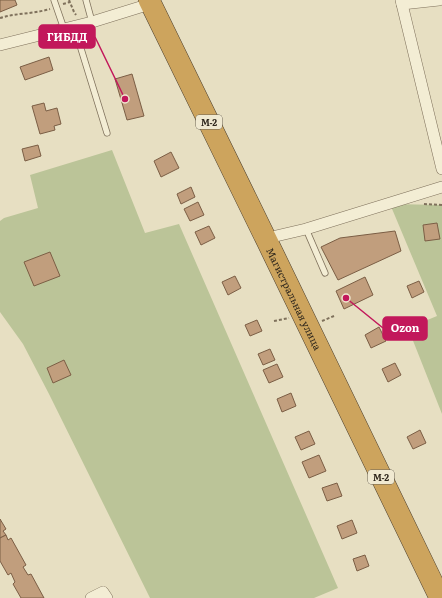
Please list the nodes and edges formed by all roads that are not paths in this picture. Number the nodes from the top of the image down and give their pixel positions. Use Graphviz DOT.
graph roads {
  1 [pos="54,0"];
  2 [pos="86,0"];
  3 [pos="440,0"];
  4 [pos="153,1"];
  5 [pos="401,2"];
  6 [pos="92,22"];
  7 [pos="69,28"];
  8 [pos="0,45"];
  9 [pos="107,133"];
  10 [pos="442,169"];
  11 [pos="442,187"];
  12 [pos="306,229"];
  13 [pos="276,236"];
  14 [pos="326,273"];
  15 [pos="442,580"];
  16 [pos="105,595"];
  17 [pos="91,598"];
  18 [pos="440,598"];
  1 -- 7 [label="lane"];
  2 -- 6 [label="lane"];
  3 -- 5 [label="street"];
  4 -- 6 [label="street"];
  4 -- 13 [label="highway, Магистральная улица / М-2"];
  4 -- 18 [label="highway, Магистральная улица / М-2"];
  5 -- 10 [label="street"];
  6 -- 7 [label="street"];
  7 -- 8 [label="street"];
  7 -- 9 [label="lane"];
  11 -- 12 [label="street"];
  12 -- 13 [label="street"];
  12 -- 14 [label="lane"];
  13 -- 15 [label="highway, Магистральная улица / М-2"];
  16 -- 17 [label="street"];
}
